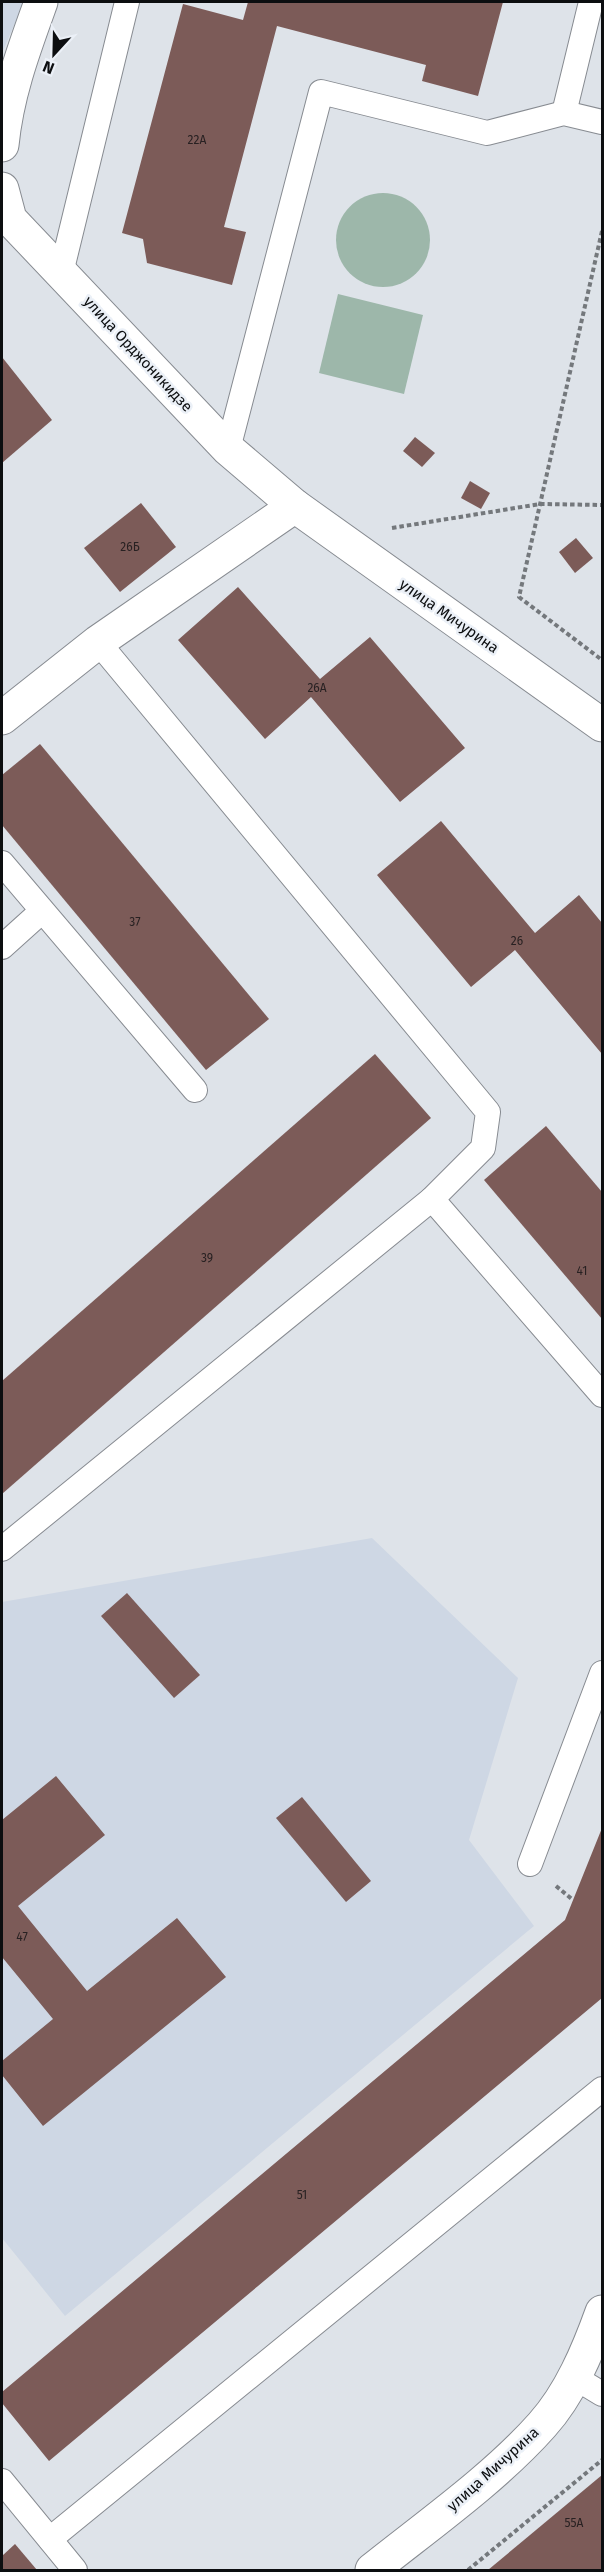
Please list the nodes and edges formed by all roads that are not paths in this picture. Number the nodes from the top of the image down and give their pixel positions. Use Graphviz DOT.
graph roads {
  1 [pos="41,2"];
  2 [pos="127,2"];
  3 [pos="591,2"];
  4 [pos="564,113"];
  5 [pos="603,122"];
  6 [pos="2,145"];
  7 [pos="2,189"];
  8 [pos="61,273"];
  9 [pos="228,449"];
  10 [pos="295,506"];
  11 [pos="98,642"];
  12 [pos="2,718"];
  13 [pos="603,725"];
  14 [pos="2,863"];
  15 [pos="42,911"];
  16 [pos="2,947"];
  17 [pos="195,1090"];
  18 [pos="432,1199"];
  19 [pos="603,1395"];
  20 [pos="2,1549"];
  21 [pos="603,1673"];
  22 [pos="530,1864"];
  23 [pos="603,2089"];
  24 [pos="603,2312"];
  25 [pos="574,2377"];
  26 [pos="603,2394"];
  27 [pos="2,2481"];
  28 [pos="50,2539"];
  29 [pos="75,2571"];
  30 [pos="372,2571"];
  1 -- 6 [label="street"];
  2 -- 8 [label="lane"];
  3 -- 4 [label="lane"];
  4 -- 5 [label="lane"];
  4 -- 9 [label="lane"];
  7 -- 8 [label="street, улица Орджоникидзе"];
  8 -- 9 [label="street, улица Орджоникидзе"];
  9 -- 10 [label="street, улица Орджоникидзе"];
  10 -- 11 [label="street"];
  10 -- 13 [label="street, улица Мичурина"];
  11 -- 12 [label="street"];
  11 -- 18 [label="lane"];
  14 -- 15 [label="lane"];
  15 -- 16 [label="lane"];
  15 -- 17 [label="lane"];
  18 -- 19 [label="lane"];
  18 -- 20 [label="lane"];
  21 -- 22 [label="lane"];
  23 -- 28 [label="lane"];
  24 -- 25 [label="street, улица Мичурина"];
  25 -- 26 [label="lane"];
  25 -- 30 [label="street, улица Мичурина"];
  27 -- 28 [label="lane"];
  28 -- 29 [label="lane"];
}
